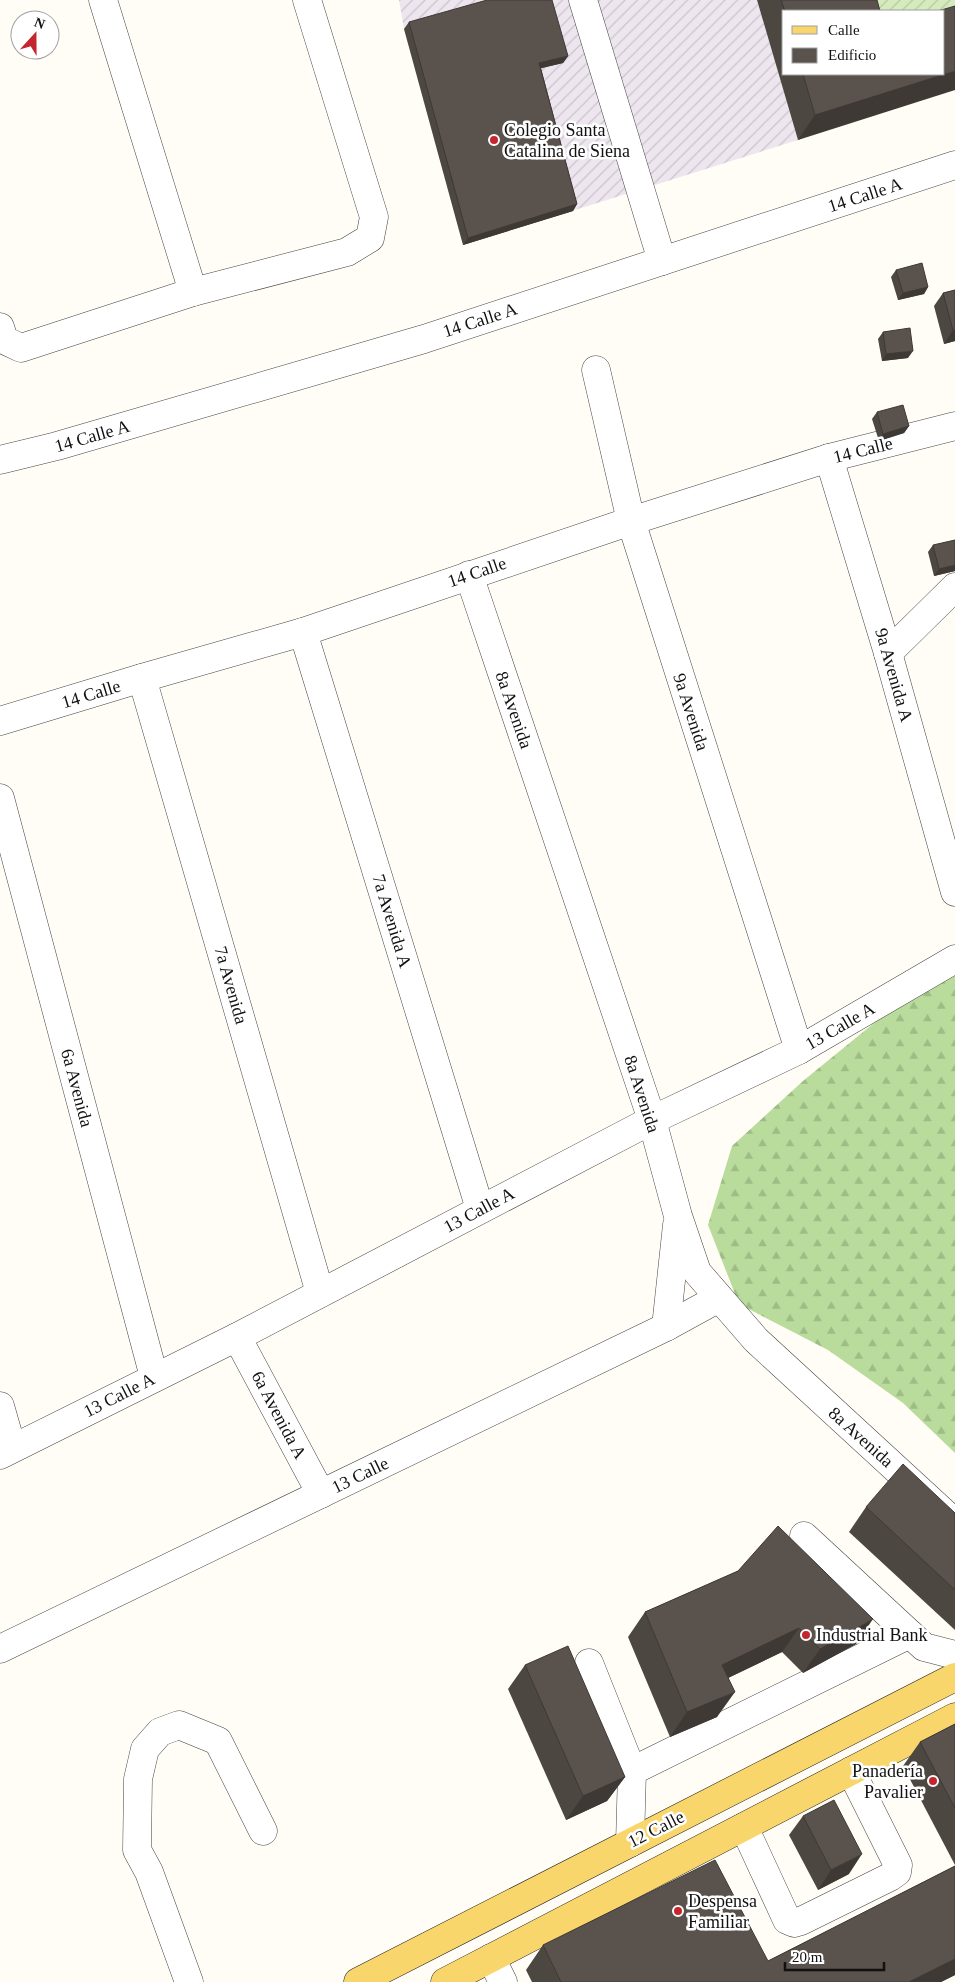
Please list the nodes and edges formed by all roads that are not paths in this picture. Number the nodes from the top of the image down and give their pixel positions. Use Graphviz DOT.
graph roads {
  1 [pos="103,0"];
  2 [pos="307,0"];
  3 [pos="583,0"];
  4 [pos="955,165"];
  5 [pos="662,261"];
  6 [pos="193,292"];
  7 [pos="0,327"];
  8 [pos="596,370"];
  9 [pos="955,426"];
  10 [pos="829,458"];
  11 [pos="0,460"];
  12 [pos="630,520"];
  13 [pos="469,575"];
  14 [pos="955,588"];
  15 [pos="303,632"];
  16 [pos="888,653"];
  17 [pos="142,678"];
  18 [pos="0,721"];
  19 [pos="0,798"];
  20 [pos="955,892"];
  21 [pos="955,959"];
  22 [pos="800,1050"];
  23 [pos="652,1120"];
  24 [pos="480,1210"];
  25 [pos="678,1216"];
  26 [pos="320,1293"];
  27 [pos="719,1298"];
  28 [pos="666,1327"];
  29 [pos="237,1337"];
  30 [pos="154,1377"];
  31 [pos="0,1406"];
  32 [pos="6,1452"];
  33 [pos="321,1494"];
  34 [pos="955,1523"];
  35 [pos="804,1536"];
  36 [pos="910,1634"];
  37 [pos="0,1649"];
  38 [pos="955,1654"];
  39 [pos="589,1663"];
  40 [pos="955,1677"];
  41 [pos="955,1717"];
  42 [pos="632,1771"];
  43 [pos="851,1771"];
  44 [pos="744,1827"];
  45 [pos="263,1831"];
  46 [pos="630,1843"];
  47 [pos="491,1958"];
  48 [pos="189,1982"];
  49 [pos="358,1982"];
  50 [pos="445,1982"];
  51 [pos="503,1982"];
  1 -- 6 [label="street"];
  2 -- 6 [label="street"];
  3 -- 5 [label="street"];
  4 -- 5 [label="street, 14 Calle A"];
  5 -- 11 [label="street, 14 Calle A"];
  6 -- 7 [label="street"];
  8 -- 12 [label="street, 9a Avenida"];
  9 -- 10 [label="street, 14 Calle"];
  10 -- 12 [label="street, 14 Calle"];
  10 -- 16 [label="street, 9a Avenida A"];
  12 -- 13 [label="street, 14 Calle"];
  12 -- 22 [label="street, 9a Avenida"];
  13 -- 15 [label="street, 14 Calle"];
  13 -- 23 [label="street, 8a Avenida"];
  14 -- 16 [label="street"];
  15 -- 17 [label="street, 14 Calle"];
  15 -- 24 [label="street, 7a Avenida A"];
  16 -- 20 [label="street, 9a Avenida A"];
  17 -- 18 [label="street, 14 Calle"];
  17 -- 26 [label="street, 7a Avenida"];
  19 -- 30 [label="street, 6a Avenida"];
  21 -- 22 [label="street, 13 Calle A"];
  22 -- 23 [label="street, 13 Calle A"];
  23 -- 24 [label="street, 13 Calle A"];
  23 -- 25 [label="street, 8a Avenida"];
  24 -- 26 [label="street, 13 Calle A"];
  25 -- 27 [label="street, 8a Avenida"];
  25 -- 28 [label="street"];
  26 -- 29 [label="street, 13 Calle A"];
  27 -- 28 [label="street, 13 Calle"];
  27 -- 34 [label="street, 8a Avenida"];
  28 -- 33 [label="street, 13 Calle"];
  29 -- 30 [label="street, 13 Calle A"];
  29 -- 33 [label="street, 6a Avenida A"];
  30 -- 32 [label="street, 13 Calle A"];
  31 -- 32 [label="street"];
  33 -- 37 [label="street, 13 Calle"];
  35 -- 36 [label="street"];
  36 -- 38 [label="street"];
  36 -- 42 [label="street"];
  39 -- 42 [label="street"];
  40 -- 46 [label="main road, 12 Calle"];
  41 -- 43 [label="main road"];
  42 -- 46 [label="street"];
  43 -- 44 [label="main road"];
  43 -- 44 [label="street"];
  44 -- 47 [label="main road"];
  45 -- 48 [label="street"];
  46 -- 49 [label="main road, 12 Calle"];
  47 -- 50 [label="main road"];
  47 -- 51 [label="street"];
}
